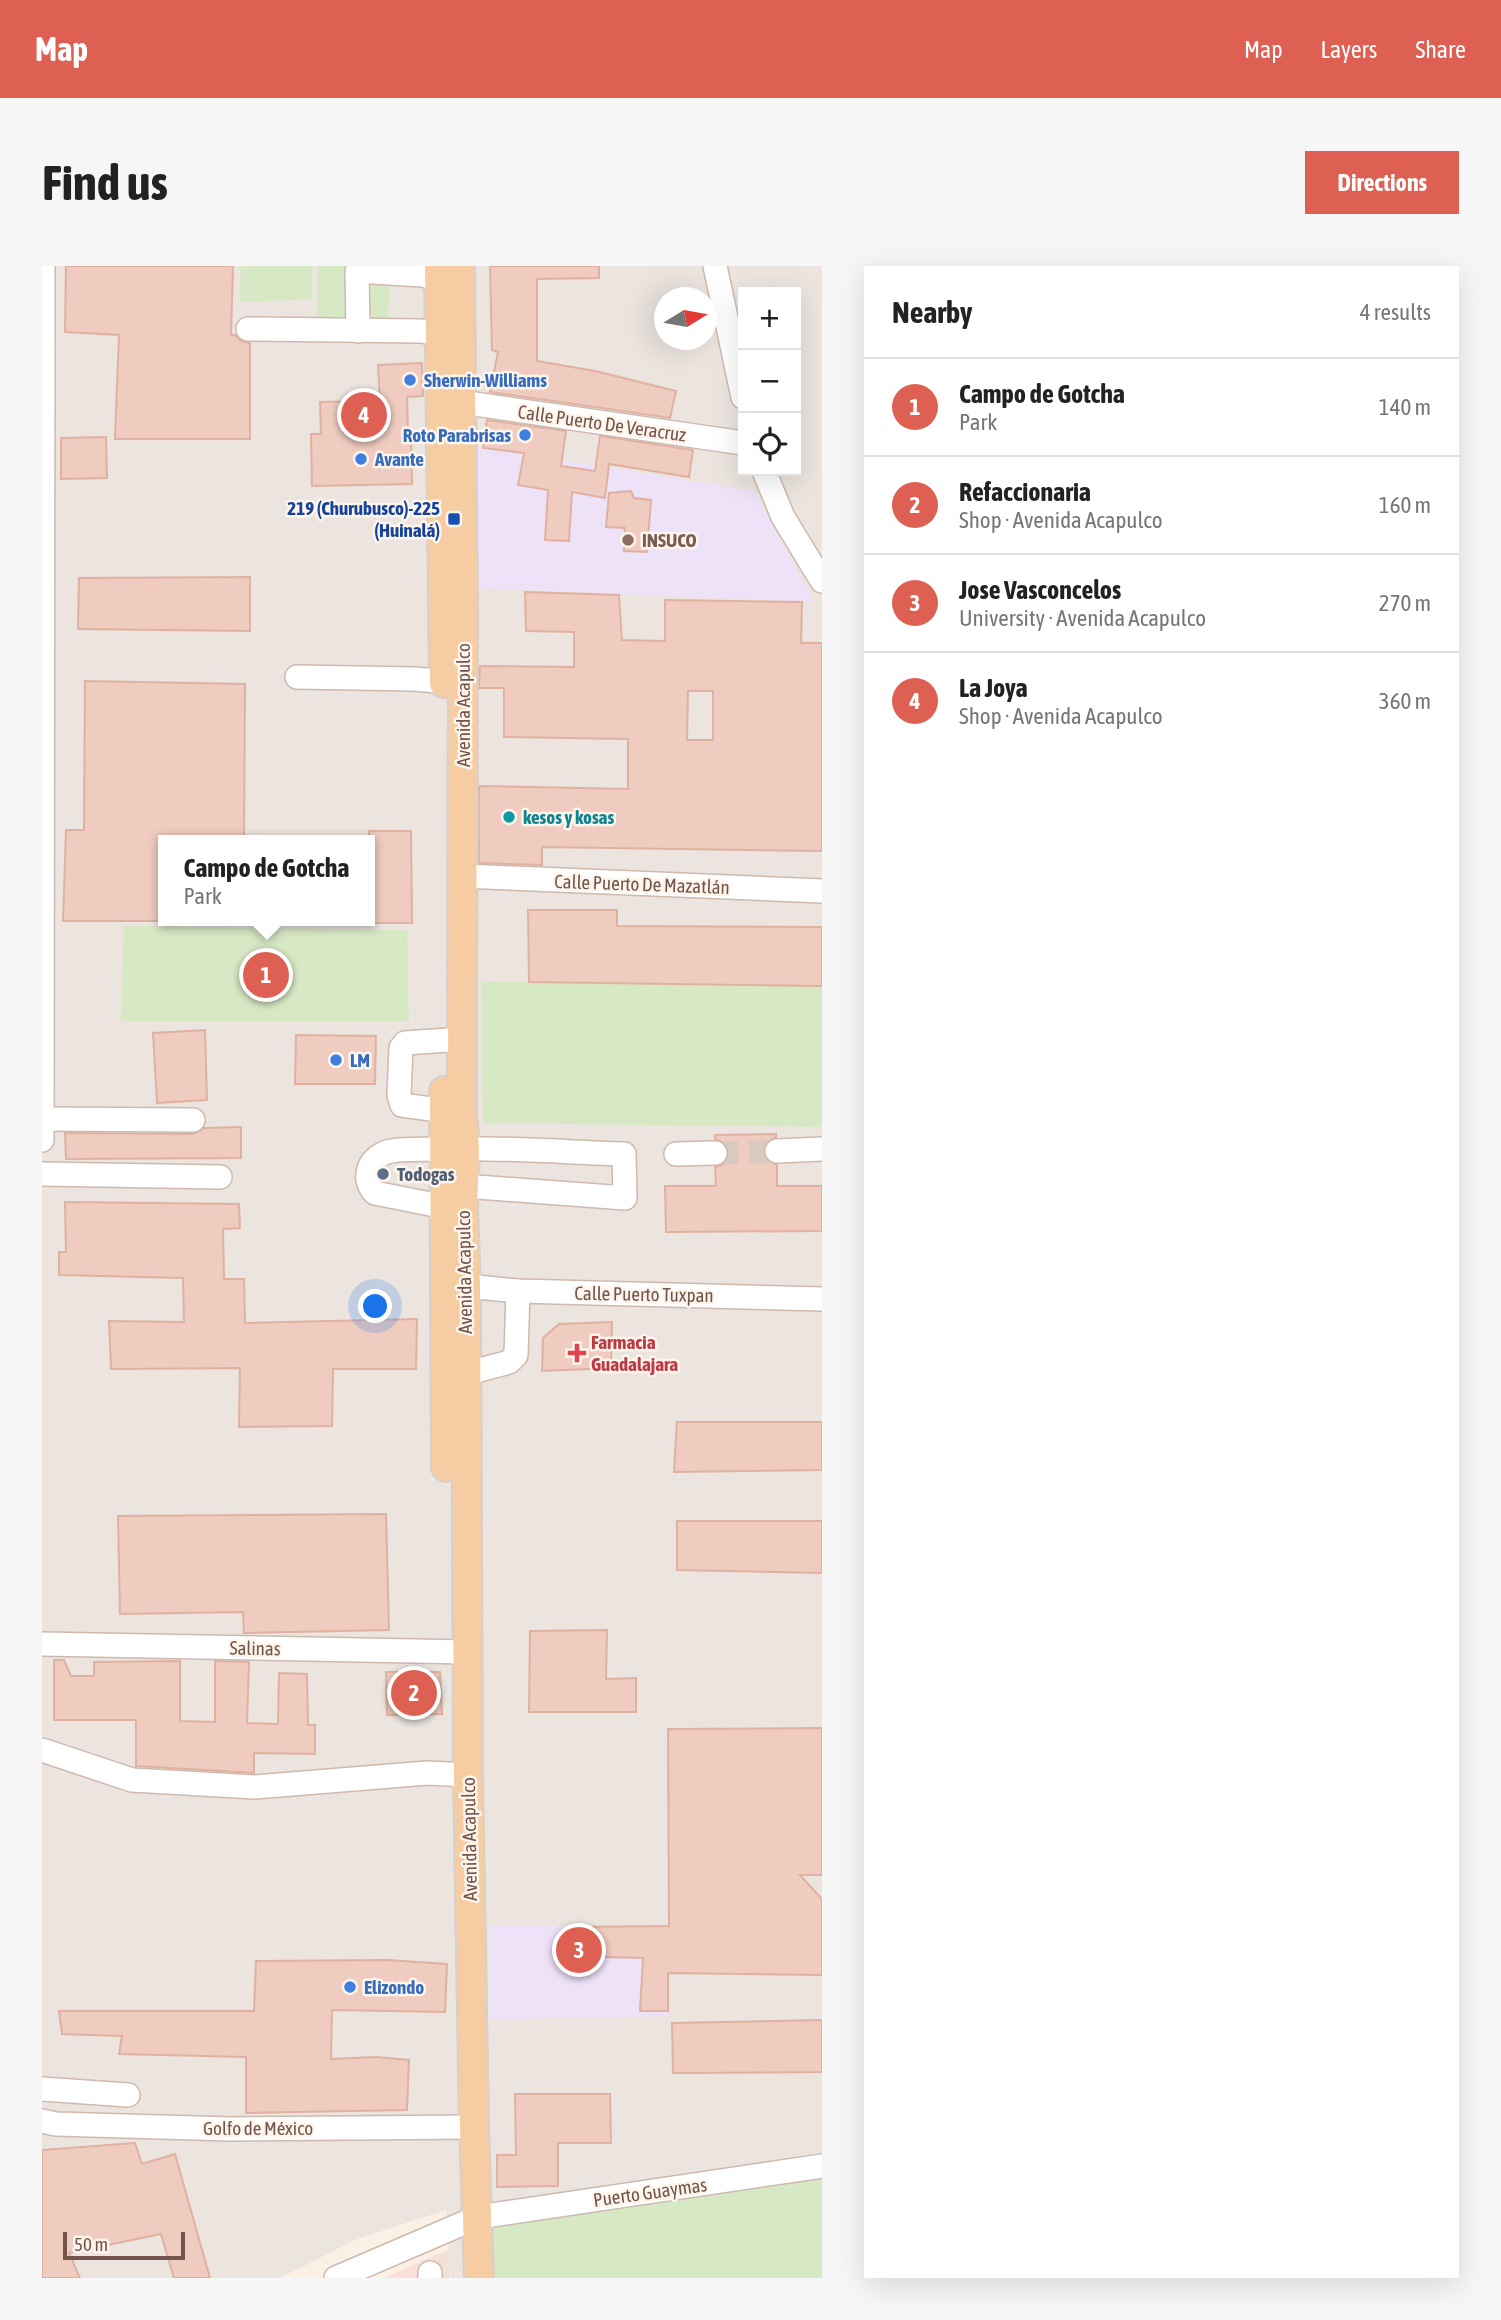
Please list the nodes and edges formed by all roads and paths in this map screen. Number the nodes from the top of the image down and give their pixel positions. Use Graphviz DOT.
graph roads {
  1 [pos="43,266"];
  2 [pos="715,266"];
  3 [pos="450,274"];
  4 [pos="248,329"];
  5 [pos="358,331"];
  6 [pos="451,337"];
  7 [pos="738,374"];
  8 [pos="461,402"];
  9 [pos="738,442"];
  10 [pos="766,476"];
  11 [pos="822,580"];
  12 [pos="297,677"];
  13 [pos="453,682"];
  14 [pos="463,876"];
  15 [pos="822,891"];
  16 [pos="453,1040"];
  17 [pos="42,1099"];
  18 [pos="453,1112"];
  19 [pos="42,1119"];
  20 [pos="193,1119"];
  21 [pos="42,1140"];
  22 [pos="454,1149"];
  23 [pos="822,1150"];
  24 [pos="777,1151"];
  25 [pos="715,1153"];
  26 [pos="676,1154"];
  27 [pos="42,1174"];
  28 [pos="220,1177"];
  29 [pos="457,1201"];
  30 [pos="466,1286"];
  31 [pos="518,1291"];
  32 [pos="822,1298"];
  33 [pos="465,1374"];
  34 [pos="42,1644"];
  35 [pos="458,1651"];
  36 [pos="42,1750"];
  37 [pos="458,1774"];
  38 [pos="42,2089"];
  39 [pos="128,2095"];
  40 [pos="42,2121"];
  41 [pos="464,2127"];
  42 [pos="822,2166"];
  43 [pos="468,2221"];
  44 [pos="336,2278"];
  45 [pos="460,2278"];
  46 [pos="479,2278"];
  1 -- 17 [label="street"];
  2 -- 7 [label="street"];
  3 -- 5 [label="street"];
  3 -- 6 [label="main road, Avenida Acapulco"];
  4 -- 5 [label="street"];
  5 -- 6 [label="street"];
  6 -- 8 [label="main road, Avenida Acapulco"];
  6 -- 13 [label="main road, Avenida Acapulco"];
  8 -- 9 [label="street, Calle Puerto De Veracruz"];
  8 -- 13 [label="main road, Avenida Acapulco"];
  10 -- 11 [label="street"];
  12 -- 13 [label="street"];
  13 -- 14 [label="main road, Avenida Acapulco"];
  13 -- 16 [label="main road, Avenida Acapulco"];
  14 -- 15 [label="street, Calle Puerto De Mazatlán"];
  14 -- 16 [label="main road, Avenida Acapulco"];
  16 -- 18 [label="main road, Avenida Acapulco"];
  16 -- 18 [label="street"];
  17 -- 19 [label="street"];
  18 -- 22 [label="main road, Avenida Acapulco"];
  19 -- 20 [label="street"];
  19 -- 21 [label="street"];
  22 -- 29 [label="main road, Avenida Acapulco"];
  22 -- 29 [label="street"];
  22 -- 29 [label="street"];
  23 -- 24 [label="street"];
  25 -- 26 [label="street"];
  27 -- 28 [label="street"];
  29 -- 30 [label="main road, Avenida Acapulco"];
  29 -- 35 [label="main road, Avenida Acapulco"];
  30 -- 31 [label="street, Calle Puerto Tuxpan"];
  30 -- 33 [label="main road, Avenida Acapulco"];
  31 -- 32 [label="street, Calle Puerto Tuxpan"];
  31 -- 33 [label="street"];
  33 -- 35 [label="main road, Avenida Acapulco"];
  34 -- 35 [label="street, Salinas"];
  35 -- 37 [label="main road, Avenida Acapulco"];
  36 -- 37 [label="street"];
  37 -- 41 [label="main road, Avenida Acapulco"];
  38 -- 39 [label="street"];
  40 -- 41 [label="street, Golfo de México"];
  41 -- 43 [label="main road, Avenida Acapulco"];
  42 -- 43 [label="street, Puerto Guaymas"];
  43 -- 44 [label="street, Puerto Guaymas"];
  43 -- 45 [label="main road, Avenida Acapulco"];
  43 -- 46 [label="main road, Avenida Acapulco"];
}
